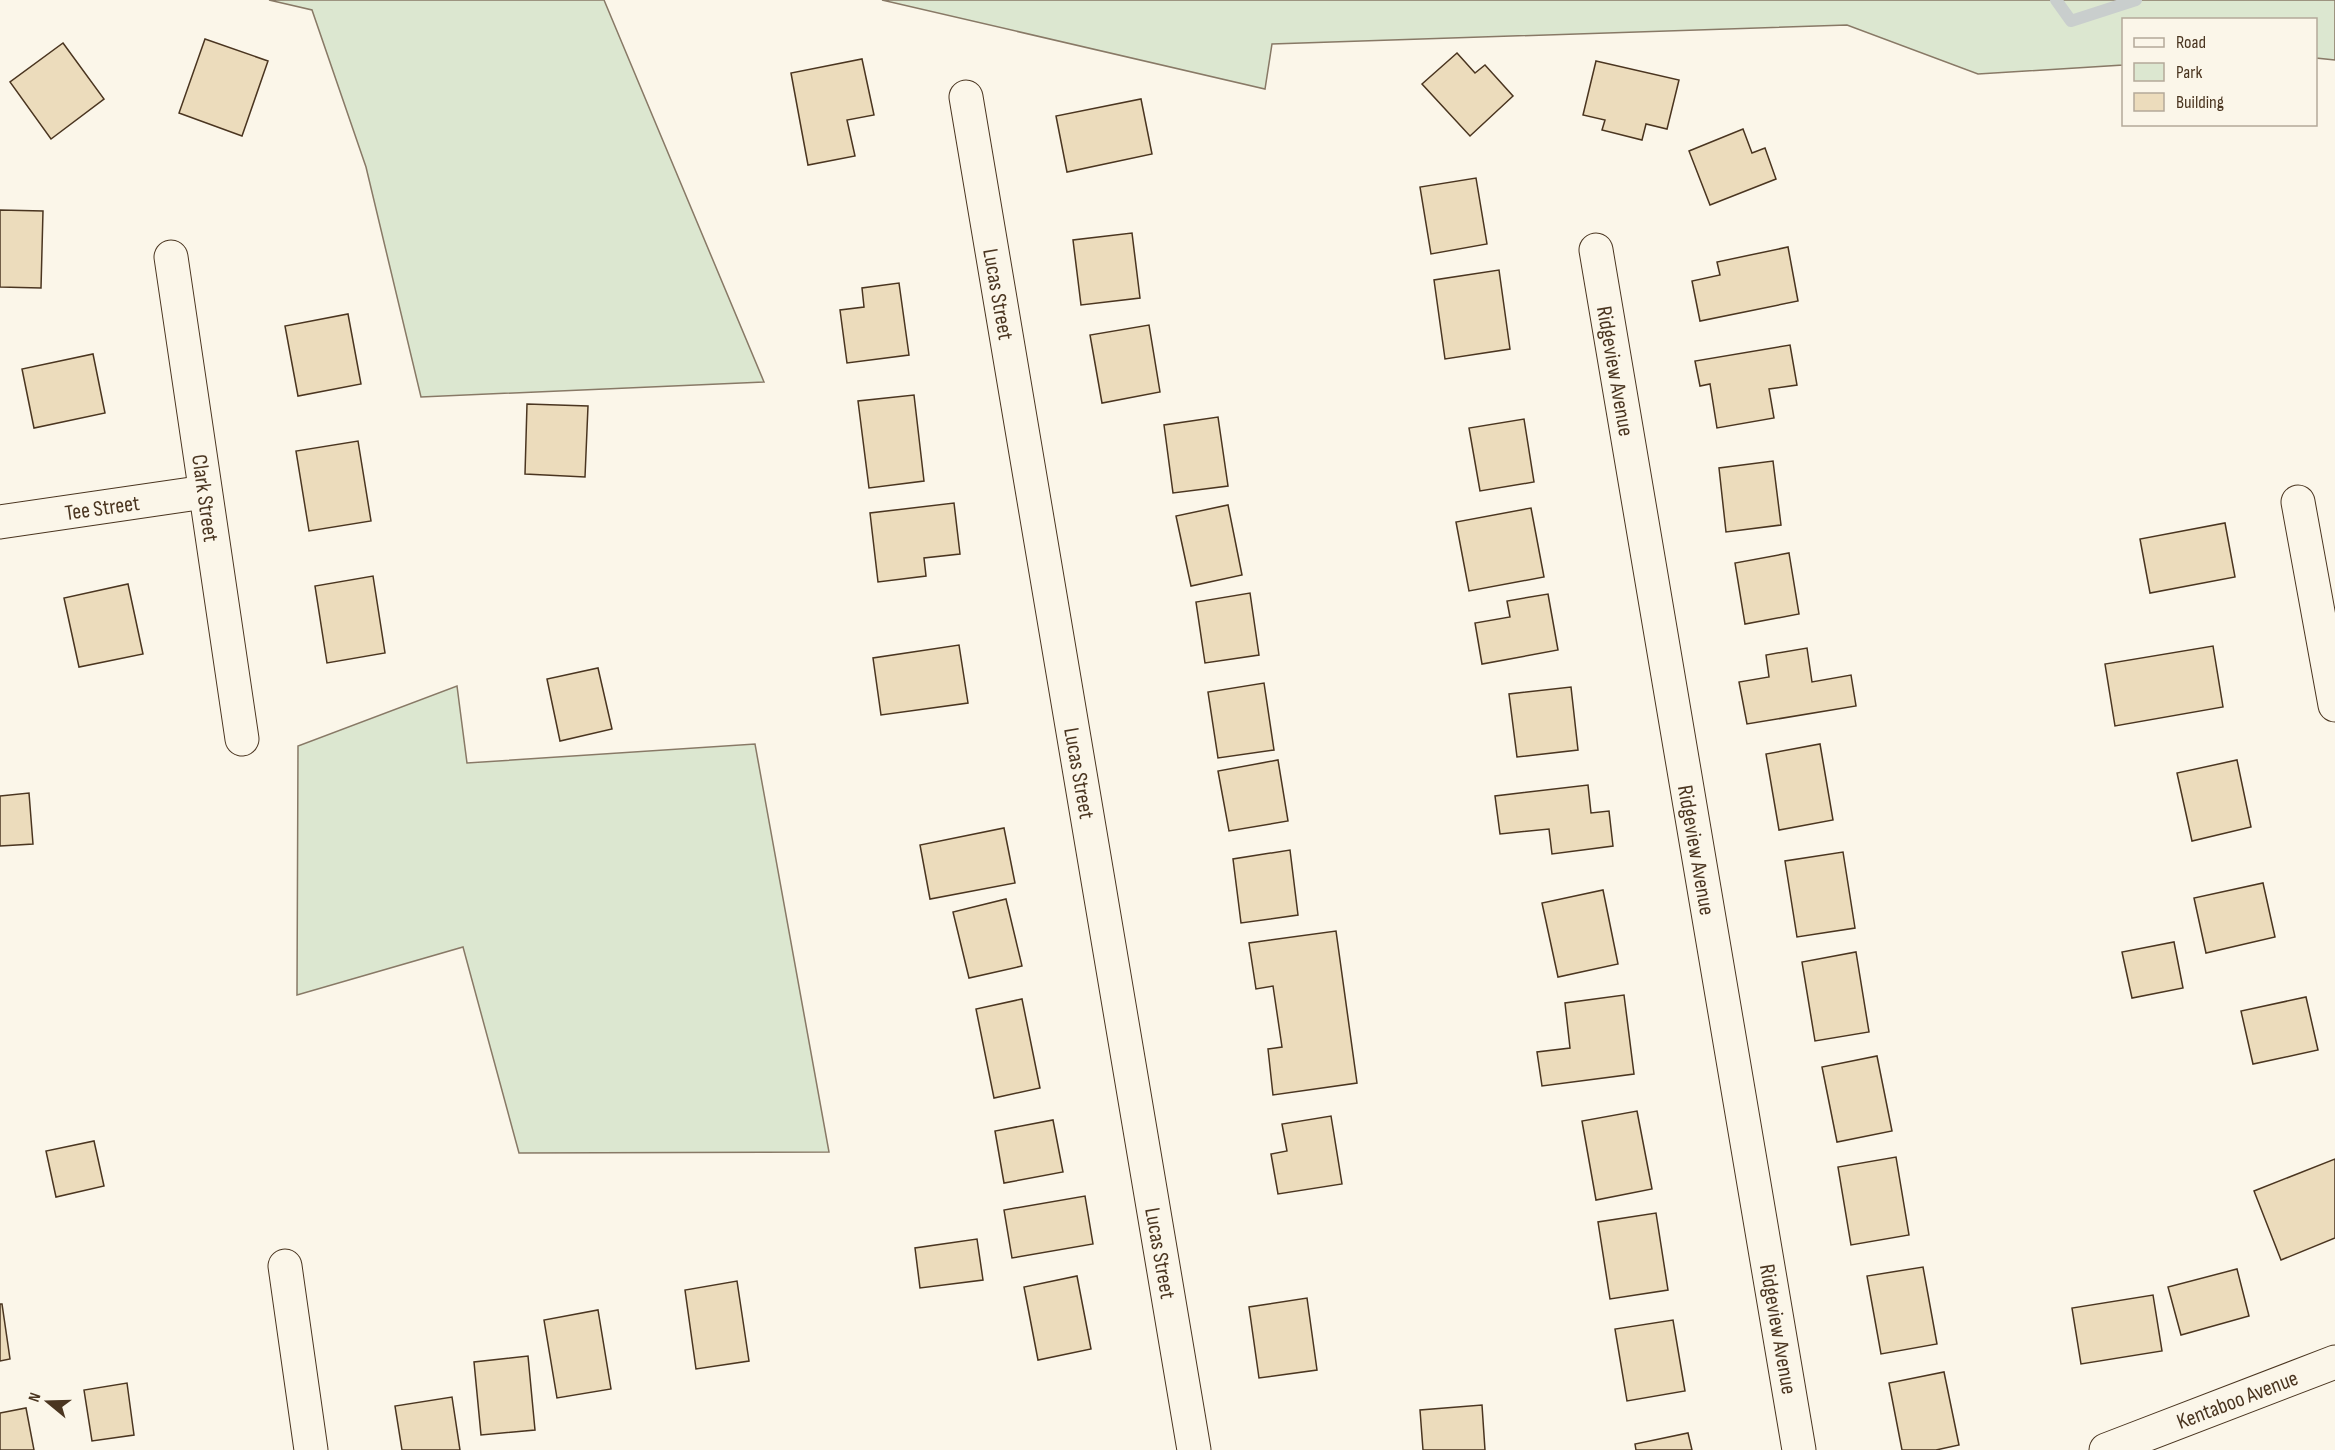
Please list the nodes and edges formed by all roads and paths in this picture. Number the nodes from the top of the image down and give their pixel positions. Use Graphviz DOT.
graph roads {
  1 [pos="966,96"];
  2 [pos="1596,250"];
  3 [pos="171,257"];
  4 [pos="205,492"];
  5 [pos="2298,502"];
  6 [pos="0,522"];
  7 [pos="2335,705"];
  8 [pos="242,739"];
  9 [pos="285,1266"];
  10 [pos="2335,1362"];
  11 [pos="312,1450"];
  12 [pos="1194,1450"];
  13 [pos="1799,1450"];
  14 [pos="2106,1450"];
  1 -- 12 [label="street, Lucas Street"];
  2 -- 13 [label="street, Ridgeview Avenue"];
  3 -- 4 [label="street, Clark Street"];
  4 -- 6 [label="street, Tee Street"];
  4 -- 8 [label="street, Clark Street"];
  5 -- 7 [label="street"];
  9 -- 11 [label="street"];
  10 -- 14 [label="street, Kentaboo Avenue"];
}
